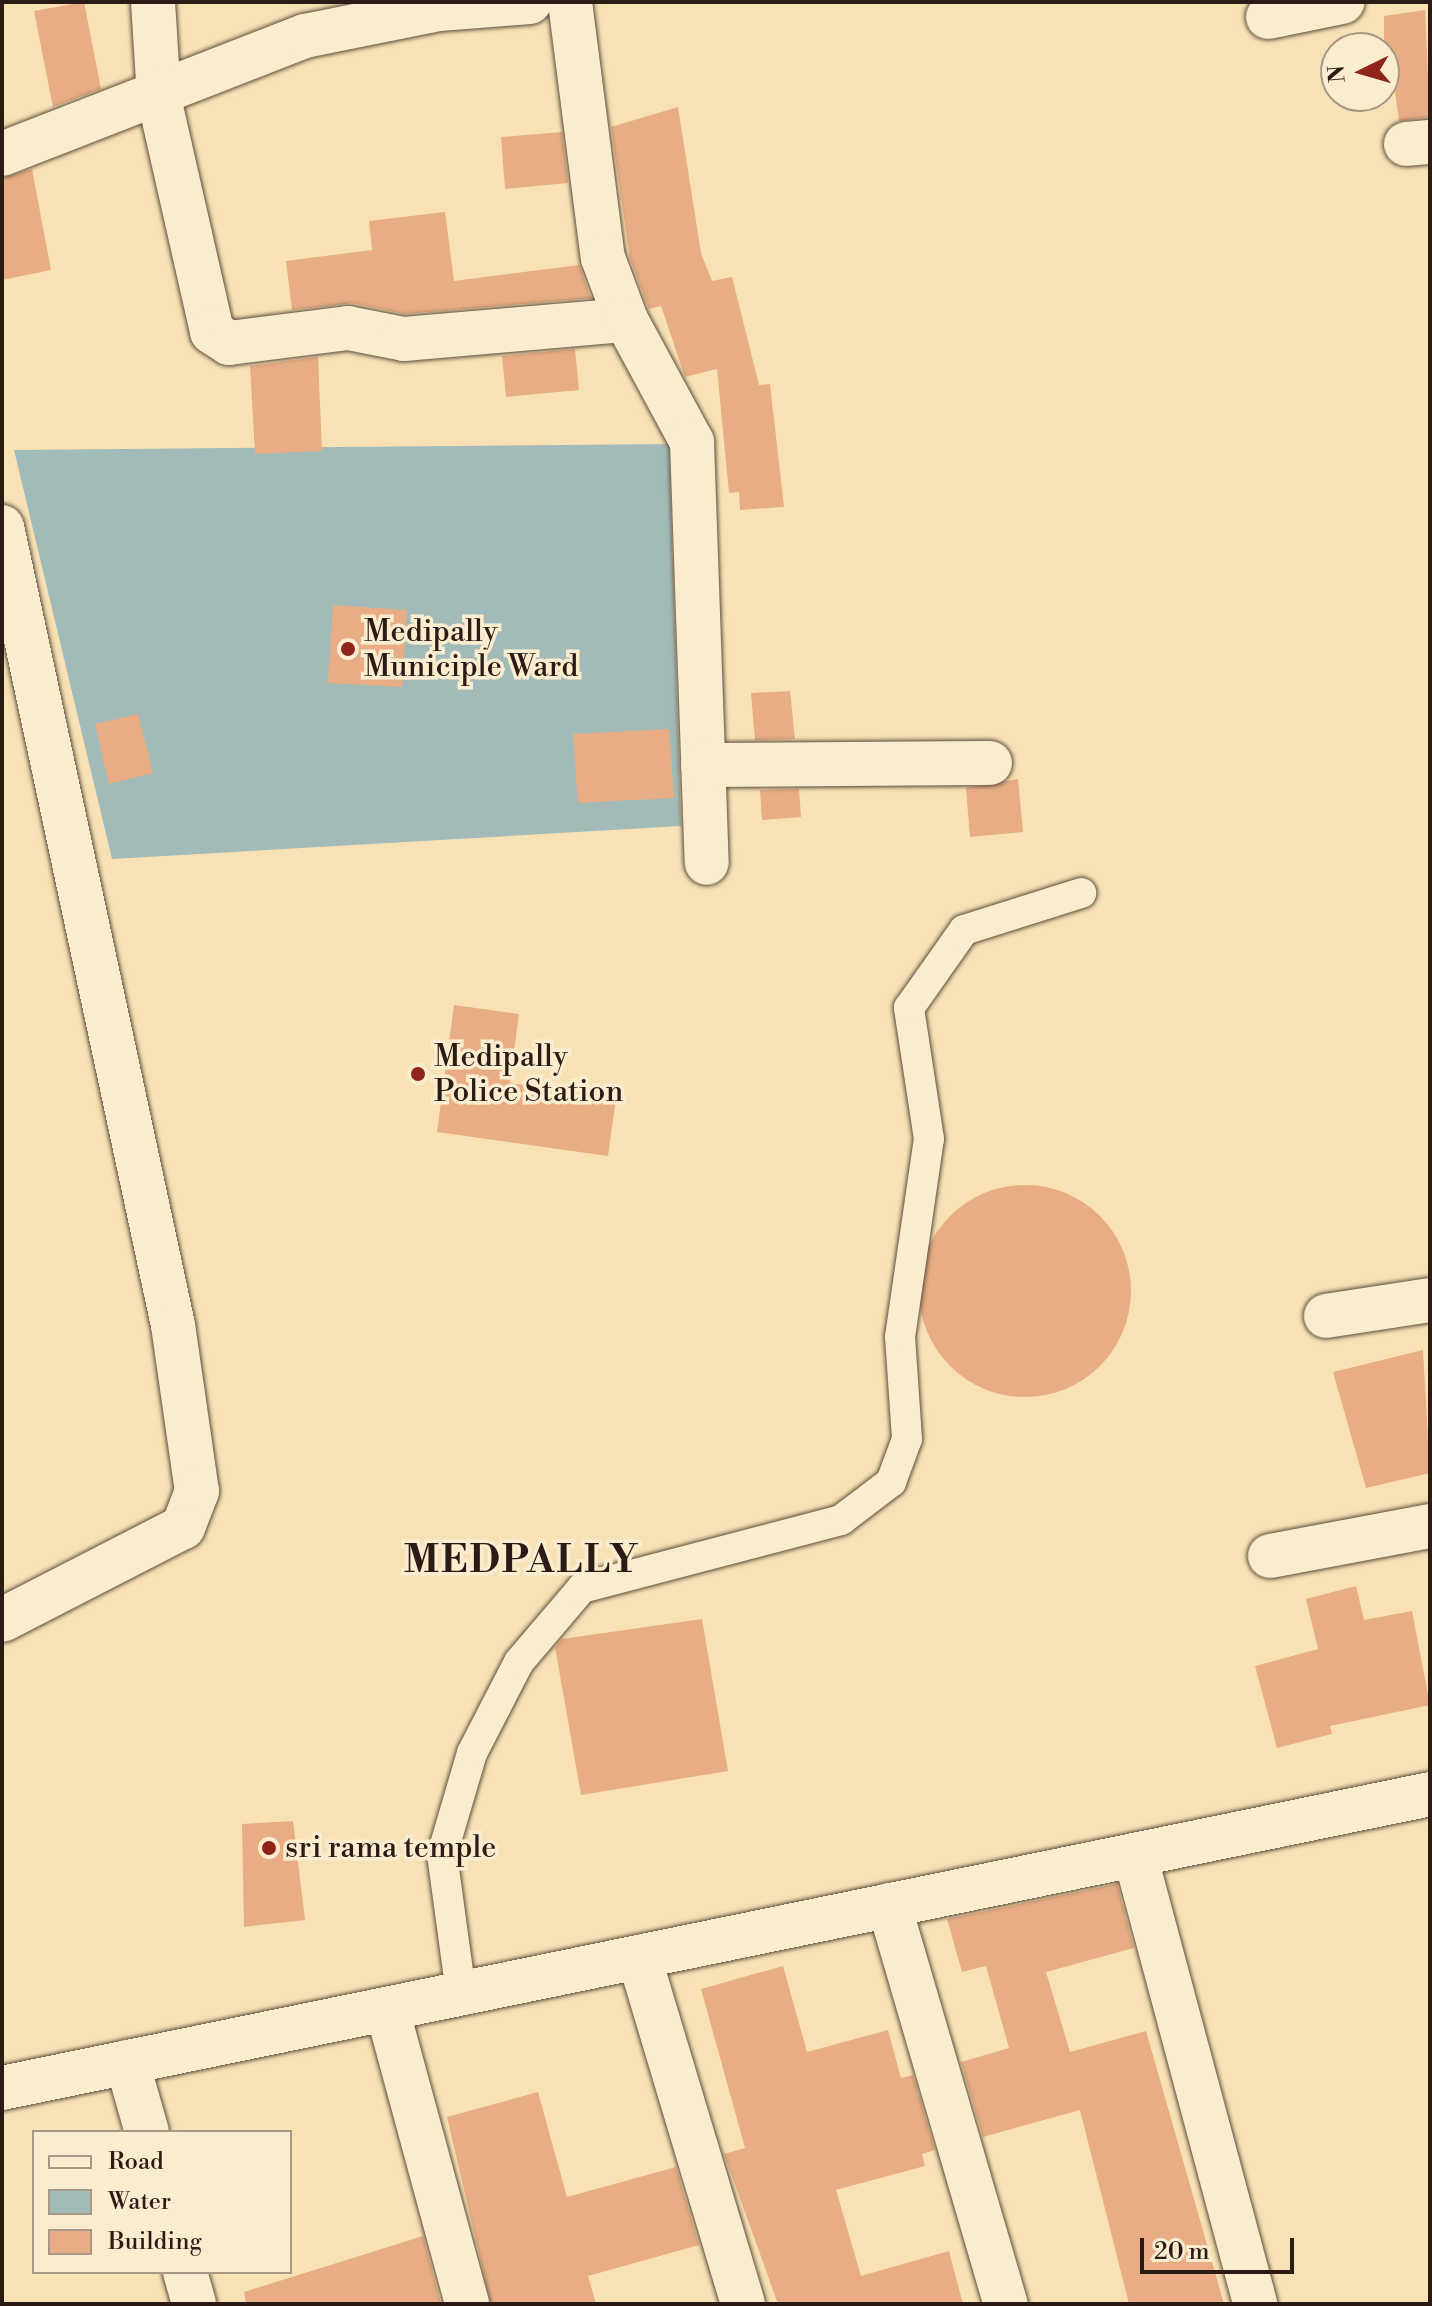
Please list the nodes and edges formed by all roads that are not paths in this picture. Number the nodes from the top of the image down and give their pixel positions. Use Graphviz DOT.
graph roads {
  1 [pos="153,2"];
  2 [pos="530,2"];
  3 [pos="570,2"];
  4 [pos="1342,2"];
  5 [pos="438,5"];
  6 [pos="1268,17"];
  7 [pos="159,98"];
  8 [pos="2,154"];
  9 [pos="626,320"];
  10 [pos="2,527"];
  11 [pos="990,763"];
  12 [pos="703,765"];
  13 [pos="707,863"];
  14 [pos="1081,893"];
  15 [pos="1430,1300"];
  16 [pos="1326,1316"];
  17 [pos="1430,1526"];
  18 [pos="1270,1556"];
  19 [pos="2,1620"];
  20 [pos="1430,1794"];
  21 [pos="1135,1855"];
  22 [pos="889,1905"];
  23 [pos="639,1957"];
  24 [pos="461,1993"];
  25 [pos="387,2009"];
  26 [pos="127,2062"];
  27 [pos="2,2088"];
  28 [pos="146,2130"];
  29 [pos="186,2274"];
  30 [pos="194,2304"];
  31 [pos="467,2304"];
  32 [pos="743,2304"];
  33 [pos="1006,2304"];
  34 [pos="1255,2304"];
  1 -- 7 [label="street"];
  2 -- 5 [label="street"];
  3 -- 9 [label="street"];
  4 -- 6 [label="street"];
  5 -- 7 [label="street"];
  7 -- 8 [label="street"];
  7 -- 9 [label="street"];
  9 -- 12 [label="street"];
  10 -- 19 [label="street"];
  11 -- 12 [label="street"];
  12 -- 13 [label="street"];
  14 -- 24 [label="lane"];
  15 -- 16 [label="street"];
  17 -- 18 [label="street"];
  20 -- 21 [label="street"];
  21 -- 22 [label="street"];
  21 -- 34 [label="street"];
  22 -- 23 [label="street"];
  22 -- 33 [label="street"];
  23 -- 24 [label="street"];
  23 -- 32 [label="street"];
  24 -- 25 [label="street"];
  25 -- 26 [label="street"];
  25 -- 31 [label="street"];
  26 -- 27 [label="street"];
  26 -- 28 [label="street"];
  29 -- 30 [label="street"];
}
